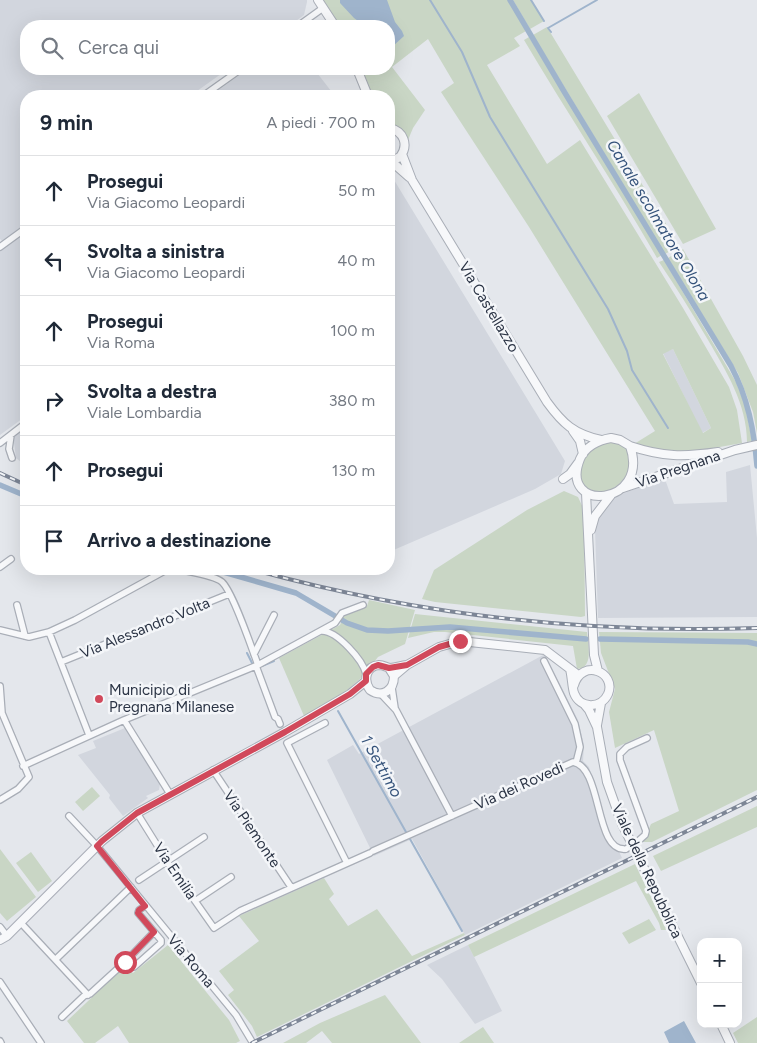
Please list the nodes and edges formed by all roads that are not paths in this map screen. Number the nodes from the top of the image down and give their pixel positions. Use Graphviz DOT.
graph roads {
  1 [pos="318,0"];
  2 [pos="323,8"];
  3 [pos="306,20"];
  4 [pos="331,20"];
  5 [pos="232,75"];
  6 [pos="359,75"];
  7 [pos="212,90"];
  8 [pos="366,90"];
  9 [pos="395,130"];
  10 [pos="402,154"];
  11 [pos="395,159"];
  12 [pos="395,166"];
  13 [pos="412,180"];
  14 [pos="20,232"];
  15 [pos="0,247"];
  16 [pos="20,427"];
  17 [pos="572,430"];
  18 [pos="11,435"];
  19 [pos="601,440"];
  20 [pos="0,443"];
  21 [pos="630,446"];
  22 [pos="753,446"];
  23 [pos="735,450"];
  24 [pos="661,455"];
  25 [pos="582,456"];
  26 [pos="12,458"];
  27 [pos="676,470"];
  28 [pos="563,479"];
  29 [pos="621,488"];
  30 [pos="586,493"];
  31 [pos="611,495"];
  32 [pos="589,536"];
  33 [pos="11,558"];
  34 [pos="0,567"];
  35 [pos="157,575"];
  36 [pos="201,575"];
  37 [pos="229,594"];
  38 [pos="16,605"];
  39 [pos="363,605"];
  40 [pos="274,615"];
  41 [pos="0,630"];
  42 [pos="319,631"];
  43 [pos="49,632"];
  44 [pos="26,636"];
  45 [pos="254,654"];
  46 [pos="594,655"];
  47 [pos="544,661"];
  48 [pos="61,662"];
  49 [pos="407,665"];
  50 [pos="257,666"];
  51 [pos="389,668"];
  52 [pos="570,670"];
  53 [pos="587,670"];
  54 [pos="598,671"];
  55 [pos="578,675"];
  56 [pos="394,676"];
  57 [pos="366,678"];
  58 [pos="574,685"];
  59 [pos="0,686"];
  60 [pos="392,688"];
  61 [pos="370,690"];
  62 [pos="350,694"];
  63 [pos="381,694"];
  64 [pos="601,703"];
  65 [pos="584,704"];
  66 [pos="396,710"];
  67 [pos="124,720"];
  68 [pos="325,723"];
  69 [pos="280,724"];
  70 [pos="596,727"];
  71 [pos="89,735"];
  72 [pos="647,738"];
  73 [pos="576,763"];
  74 [pos="24,766"];
  75 [pos="213,770"];
  76 [pos="170,794"];
  77 [pos="0,800"];
  78 [pos="137,813"];
  79 [pos="69,816"];
  80 [pos="452,816"];
  81 [pos="204,837"];
  82 [pos="97,846"];
  83 [pos="167,861"];
  84 [pos="347,863"];
  85 [pos="231,877"];
  86 [pos="139,880"];
  87 [pos="131,887"];
  88 [pos="291,888"];
  89 [pos="195,901"];
  90 [pos="145,906"];
  91 [pos="20,922"];
  92 [pos="0,927"];
  93 [pos="214,928"];
  94 [pos="154,932"];
  95 [pos="3,938"];
  96 [pos="56,959"];
  97 [pos="125,962"];
  98 [pos="0,982"];
  99 [pos="701,983"];
  100 [pos="88,994"];
  101 [pos="62,1017"];
  102 [pos="723,1028"];
  103 [pos="251,1040"];
  104 [pos="41,1043"];
  105 [pos="730,1043"];
  1 -- 2 [label="street"];
  2 -- 3 [label="street"];
  2 -- 4 [label="street"];
  5 -- 7 [label="street"];
  6 -- 8 [label="street"];
  9 -- 10 [label="street"];
  10 -- 11 [label="street"];
  10 -- 13 [label="street"];
  12 -- 13 [label="street"];
  13 -- 17 [label="street, Via Castellazzo"];
  14 -- 15 [label="street"];
  16 -- 18 [label="street"];
  17 -- 19 [label="street, Via Castellazzo"];
  17 -- 25 [label="street, Via Castellazzo"];
  18 -- 20 [label="street"];
  18 -- 26 [label="street"];
  19 -- 21 [label="street"];
  19 -- 25 [label="street"];
  21 -- 24 [label="street, Via Pregnana"];
  21 -- 29 [label="street"];
  22 -- 23 [label="street, Via Pregnana"];
  23 -- 24 [label="street, Via Pregnana"];
  23 -- 27 [label="street, Via Pregnana"];
  24 -- 27 [label="street"];
  25 -- 28 [label="street"];
  25 -- 30 [label="street"];
  27 -- 29 [label="street, Via Pregnana"];
  29 -- 31 [label="street"];
  30 -- 31 [label="street"];
  30 -- 32 [label="street"];
  31 -- 32 [label="street"];
  32 -- 46 [label="street"];
  33 -- 34 [label="street"];
  35 -- 43 [label="street"];
  36 -- 37 [label="street"];
  37 -- 45 [label="street"];
  37 -- 48 [label="street, Via Alessandro Volta"];
  38 -- 44 [label="street"];
  39 -- 42 [label="street"];
  40 -- 45 [label="street"];
  41 -- 44 [label="street"];
  42 -- 50 [label="street"];
  42 -- 57 [label="street"];
  43 -- 44 [label="street"];
  43 -- 48 [label="street"];
  45 -- 50 [label="street"];
  46 -- 53 [label="street"];
  46 -- 54 [label="street"];
  47 -- 73 [label="street"];
  48 -- 71 [label="street"];
  49 -- 51 [label="street"];
  49 -- 52 [label="street"];
  49 -- 56 [label="street"];
  50 -- 67 [label="street"];
  50 -- 69 [label="street"];
  51 -- 56 [label="street"];
  51 -- 57 [label="street"];
  52 -- 55 [label="street"];
  52 -- 58 [label="street"];
  53 -- 54 [label="street"];
  53 -- 55 [label="street"];
  54 -- 64 [label="street"];
  55 -- 58 [label="street"];
  56 -- 60 [label="street"];
  57 -- 61 [label="street"];
  57 -- 62 [label="street"];
  58 -- 65 [label="street"];
  59 -- 74 [label="street"];
  60 -- 63 [label="street"];
  60 -- 66 [label="street"];
  61 -- 62 [label="street"];
  61 -- 63 [label="street"];
  62 -- 75 [label="street"];
  63 -- 66 [label="street"];
  64 -- 65 [label="street"];
  64 -- 70 [label="street, Viale della Repubblica"];
  65 -- 70 [label="street, Viale della Repubblica"];
  66 -- 80 [label="street"];
  67 -- 71 [label="street"];
  67 -- 76 [label="street"];
  68 -- 84 [label="street"];
  70 -- 99 [label="street, Viale della Repubblica"];
  71 -- 74 [label="street"];
  72 -- 73 [label="street, Via dei Rovedi, bridge"];
  73 -- 80 [label="street, Via dei Rovedi"];
  74 -- 77 [label="street"];
  75 -- 76 [label="street"];
  75 -- 88 [label="street, Via Piemonte"];
  76 -- 78 [label="street"];
  78 -- 82 [label="street"];
  78 -- 83 [label="street, Via Emilia"];
  79 -- 82 [label="street, Via Roma"];
  80 -- 84 [label="street, Via dei Rovedi"];
  81 -- 83 [label="street"];
  82 -- 87 [label="street, Via Roma"];
  82 -- 91 [label="street"];
  83 -- 86 [label="street"];
  83 -- 89 [label="street, Via Emilia"];
  84 -- 88 [label="street, Via dei Rovedi"];
  85 -- 89 [label="street"];
  87 -- 90 [label="street, Via Roma"];
  87 -- 96 [label="street"];
  88 -- 93 [label="street, Via dei Rovedi"];
  89 -- 93 [label="street, Via Emilia"];
  90 -- 94 [label="street"];
  90 -- 103 [label="street, Via Roma"];
  91 -- 95 [label="street"];
  91 -- 96 [label="street"];
  92 -- 95 [label="street"];
  94 -- 97 [label="street"];
  94 -- 97 [label="street"];
  96 -- 100 [label="street"];
  97 -- 100 [label="street"];
  98 -- 104 [label="street"];
  100 -- 101 [label="street"];
  102 -- 105 [label="street"];
}
